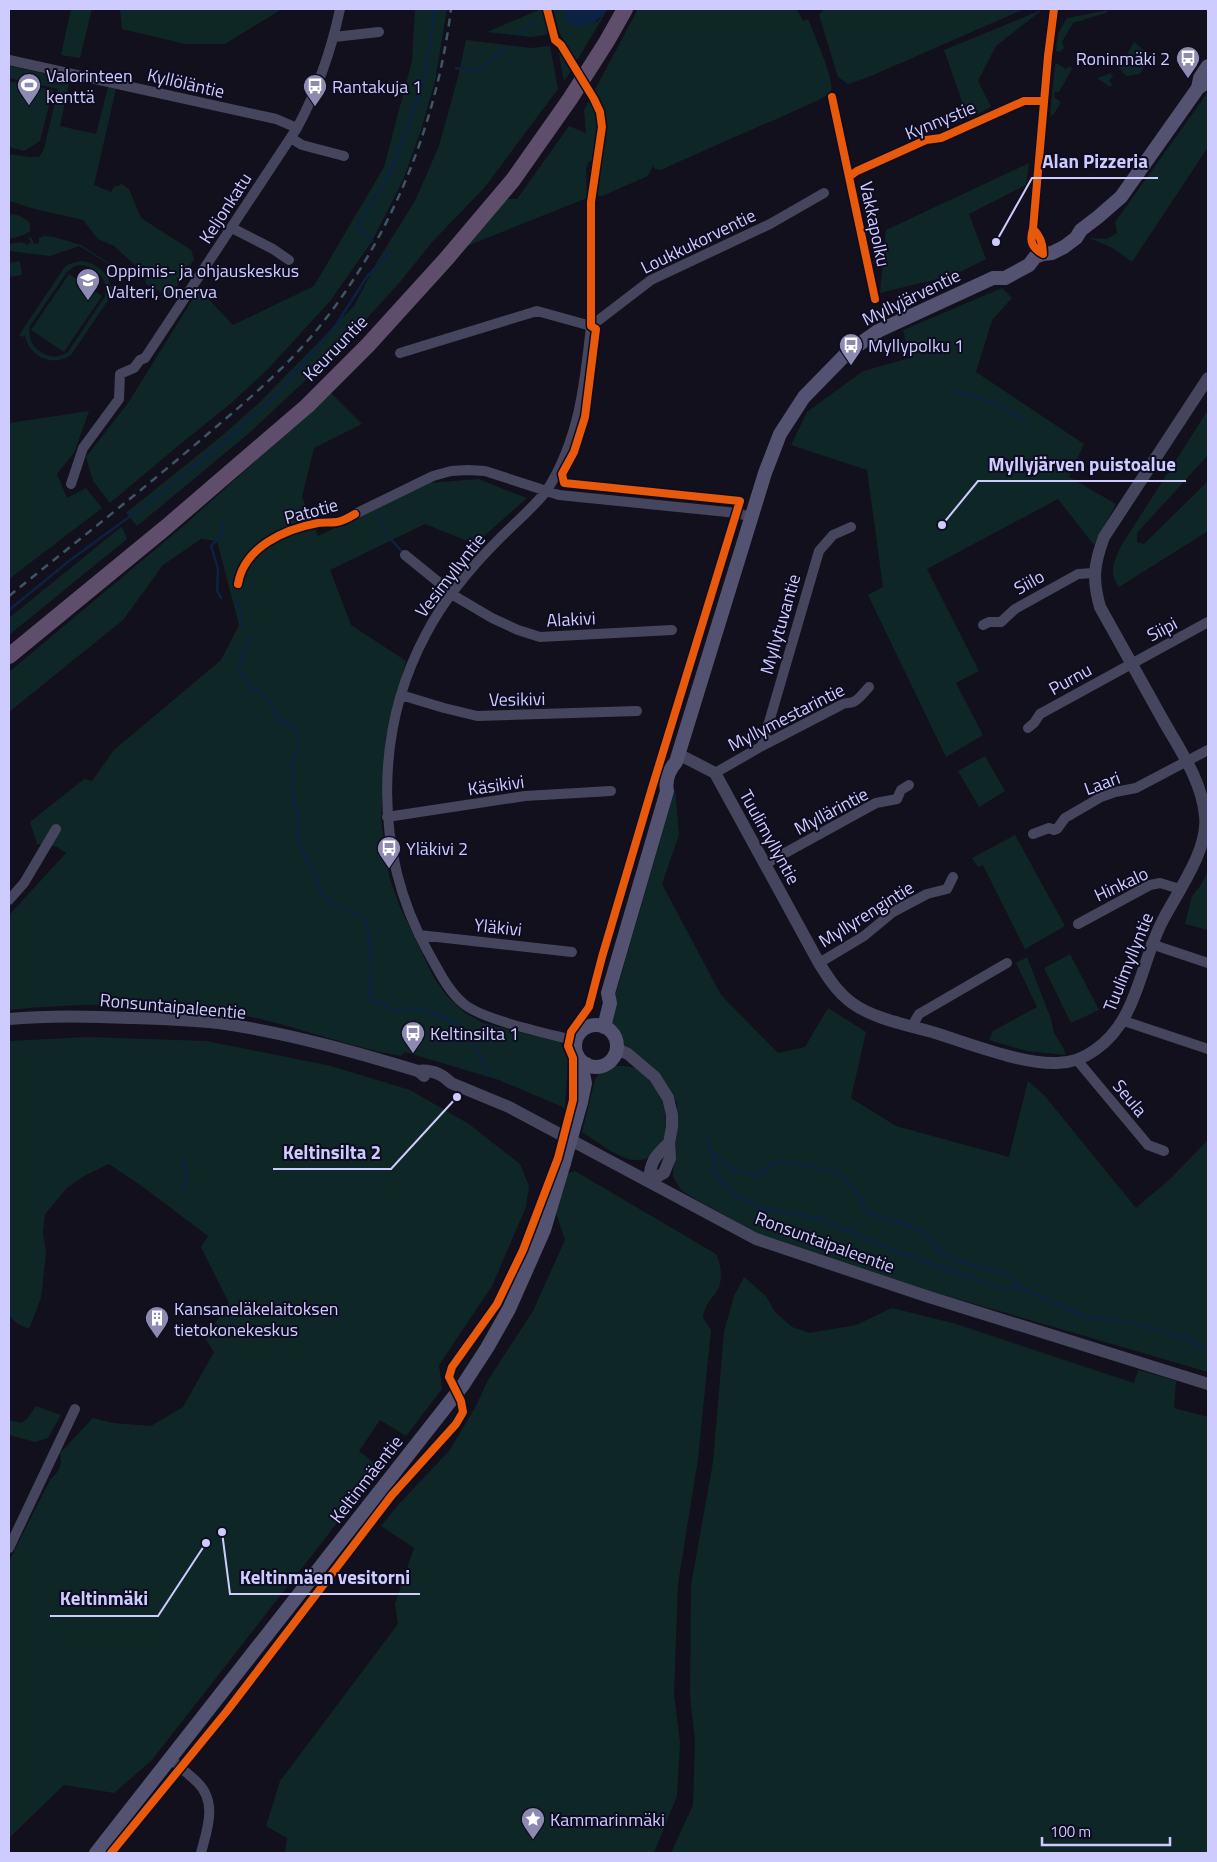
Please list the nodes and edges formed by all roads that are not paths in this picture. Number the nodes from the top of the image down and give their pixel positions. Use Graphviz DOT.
graph roads {
  1 [pos="340,9"];
  2 [pos="625,9"];
  3 [pos="1054,9"];
  4 [pos="379,32"];
  5 [pos="334,37"];
  6 [pos="9,60"];
  7 [pos="1208,66"];
  8 [pos="1203,85"];
  9 [pos="1044,101"];
  10 [pos="297,128"];
  11 [pos="291,138"];
  12 [pos="941,138"];
  13 [pos="344,156"];
  14 [pos="824,193"];
  15 [pos="232,228"];
  16 [pos="1039,256"];
  17 [pos="289,260"];
  18 [pos="591,326"];
  19 [pos="400,353"];
  20 [pos="1208,378"];
  21 [pos="71,484"];
  22 [pos="546,491"];
  23 [pos="355,514"];
  24 [pos="751,517"];
  25 [pos="851,527"];
  26 [pos="405,555"];
  27 [pos="118,568"];
  28 [pos="1094,573"];
  29 [pos="452,593"];
  30 [pos="1208,622"];
  31 [pos="983,625"];
  32 [pos="672,630"];
  33 [pos="9,643"];
  34 [pos="9,656"];
  35 [pos="1132,664"];
  36 [pos="869,687"];
  37 [pos="401,695"];
  38 [pos="637,711"];
  39 [pos="1028,728"];
  40 [pos="762,746"];
  41 [pos="1208,750"];
  42 [pos="677,758"];
  43 [pos="1186,762"];
  44 [pos="715,773"];
  45 [pos="909,784"];
  46 [pos="611,791"];
  47 [pos="388,817"];
  48 [pos="56,829"];
  49 [pos="1033,834"];
  50 [pos="1206,838"];
  51 [pos="765,864"];
  52 [pos="953,877"];
  53 [pos="1180,889"];
  54 [pos="9,900"];
  55 [pos="1078,924"];
  56 [pos="419,935"];
  57 [pos="1151,944"];
  58 [pos="572,952"];
  59 [pos="819,963"];
  60 [pos="1007,963"];
  61 [pos="1208,963"];
  62 [pos="9,1019"];
  63 [pos="1124,1021"];
  64 [pos="599,1026"];
  65 [pos="912,1026"];
  66 [pos="576,1041"];
  67 [pos="1208,1049"];
  68 [pos="615,1053"];
  69 [pos="1076,1060"];
  70 [pos="590,1065"];
  71 [pos="1164,1151"];
  72 [pos="650,1181"];
  73 [pos="1208,1384"];
  74 [pos="75,1409"];
  75 [pos="9,1548"];
  76 [pos="171,1759"];
  77 [pos="96,1853"];
  78 [pos="202,1853"];
  1 -- 5 [label="street, Keljonkatu"];
  2 -- 27 [label="highway, Keuruuntie"];
  3 -- 9 [label="street"];
  4 -- 5 [label="street"];
  5 -- 10 [label="street, Keljonkatu"];
  6 -- 10 [label="street, Kyllöläntie"];
  7 -- 8 [label="main road, Myllyjärventie"];
  8 -- 16 [label="main road, Myllyjärventie"];
  9 -- 12 [label="street, Kynnystie"];
  9 -- 16 [label="street"];
  10 -- 11 [label="street, Keljonkatu"];
  11 -- 13 [label="street"];
  11 -- 15 [label="street, Keljonkatu"];
  14 -- 18 [label="street, Loukkukorventie"];
  15 -- 17 [label="street"];
  15 -- 21 [label="street, Keljonkatu"];
  16 -- 24 [label="main road, Myllyjärventie"];
  18 -- 19 [label="street"];
  18 -- 22 [label="street, Vesimyllyntie"];
  20 -- 28 [label="street, Tuulimyllyntie"];
  22 -- 23 [label="street, Patotie"];
  22 -- 24 [label="street, Patotie"];
  22 -- 29 [label="street, Vesimyllyntie"];
  24 -- 42 [label="main road, Myllyjärventie"];
  25 -- 40 [label="street, Myllytuvantie"];
  26 -- 29 [label="street, Alakivi"];
  27 -- 33 [label="highway"];
  27 -- 34 [label="highway, Keuruuntie"];
  28 -- 31 [label="street, Siilo"];
  28 -- 35 [label="street, Tuulimyllyntie"];
  29 -- 32 [label="street, Alakivi"];
  29 -- 37 [label="street, Vesimyllyntie"];
  30 -- 35 [label="street, Siipi"];
  35 -- 39 [label="street, Purnu"];
  35 -- 43 [label="street, Tuulimyllyntie"];
  36 -- 40 [label="street, Myllymestarintie"];
  37 -- 38 [label="street, Vesikivi"];
  37 -- 47 [label="street, Vesimyllyntie"];
  40 -- 44 [label="street, Myllymestarintie"];
  41 -- 43 [label="street, Laari"];
  42 -- 44 [label="street"];
  42 -- 64 [label="main road, Myllyjärventie"];
  43 -- 49 [label="street, Laari"];
  43 -- 50 [label="street, Tuulimyllyntie"];
  44 -- 51 [label="street, Tuulimyllyntie"];
  45 -- 51 [label="street, Myllärintie"];
  46 -- 47 [label="street, Käsikivi"];
  47 -- 56 [label="street, Vesimyllyntie"];
  48 -- 54 [label="street"];
  50 -- 53 [label="street, Tuulimyllyntie"];
  51 -- 59 [label="street, Tuulimyllyntie"];
  52 -- 59 [label="street, Myllyrengintie"];
  53 -- 55 [label="street, Hinkalo"];
  53 -- 57 [label="street, Tuulimyllyntie"];
  56 -- 58 [label="street, Yläkivi"];
  56 -- 66 [label="street, Vesimyllyntie"];
  57 -- 61 [label="street"];
  57 -- 63 [label="street, Tuulimyllyntie"];
  59 -- 65 [label="street, Tuulimyllyntie"];
  60 -- 65 [label="street"];
  62 -- 72 [label="street, Ronsuntaipaleentie"];
  63 -- 67 [label="street"];
  63 -- 69 [label="street, Tuulimyllyntie"];
  64 -- 66 [label="main road"];
  64 -- 68 [label="main road"];
  65 -- 69 [label="street, Tuulimyllyntie"];
  66 -- 70 [label="main road"];
  68 -- 70 [label="main road"];
  68 -- 72 [label="street"];
  69 -- 71 [label="street, Seula"];
  70 -- 76 [label="main road, Keltinmäentie, bridge"];
  72 -- 73 [label="street, Ronsuntaipaleentie"];
  74 -- 75 [label="street"];
  76 -- 77 [label="main road, Keltinmäentie"];
  76 -- 78 [label="street"];
}
